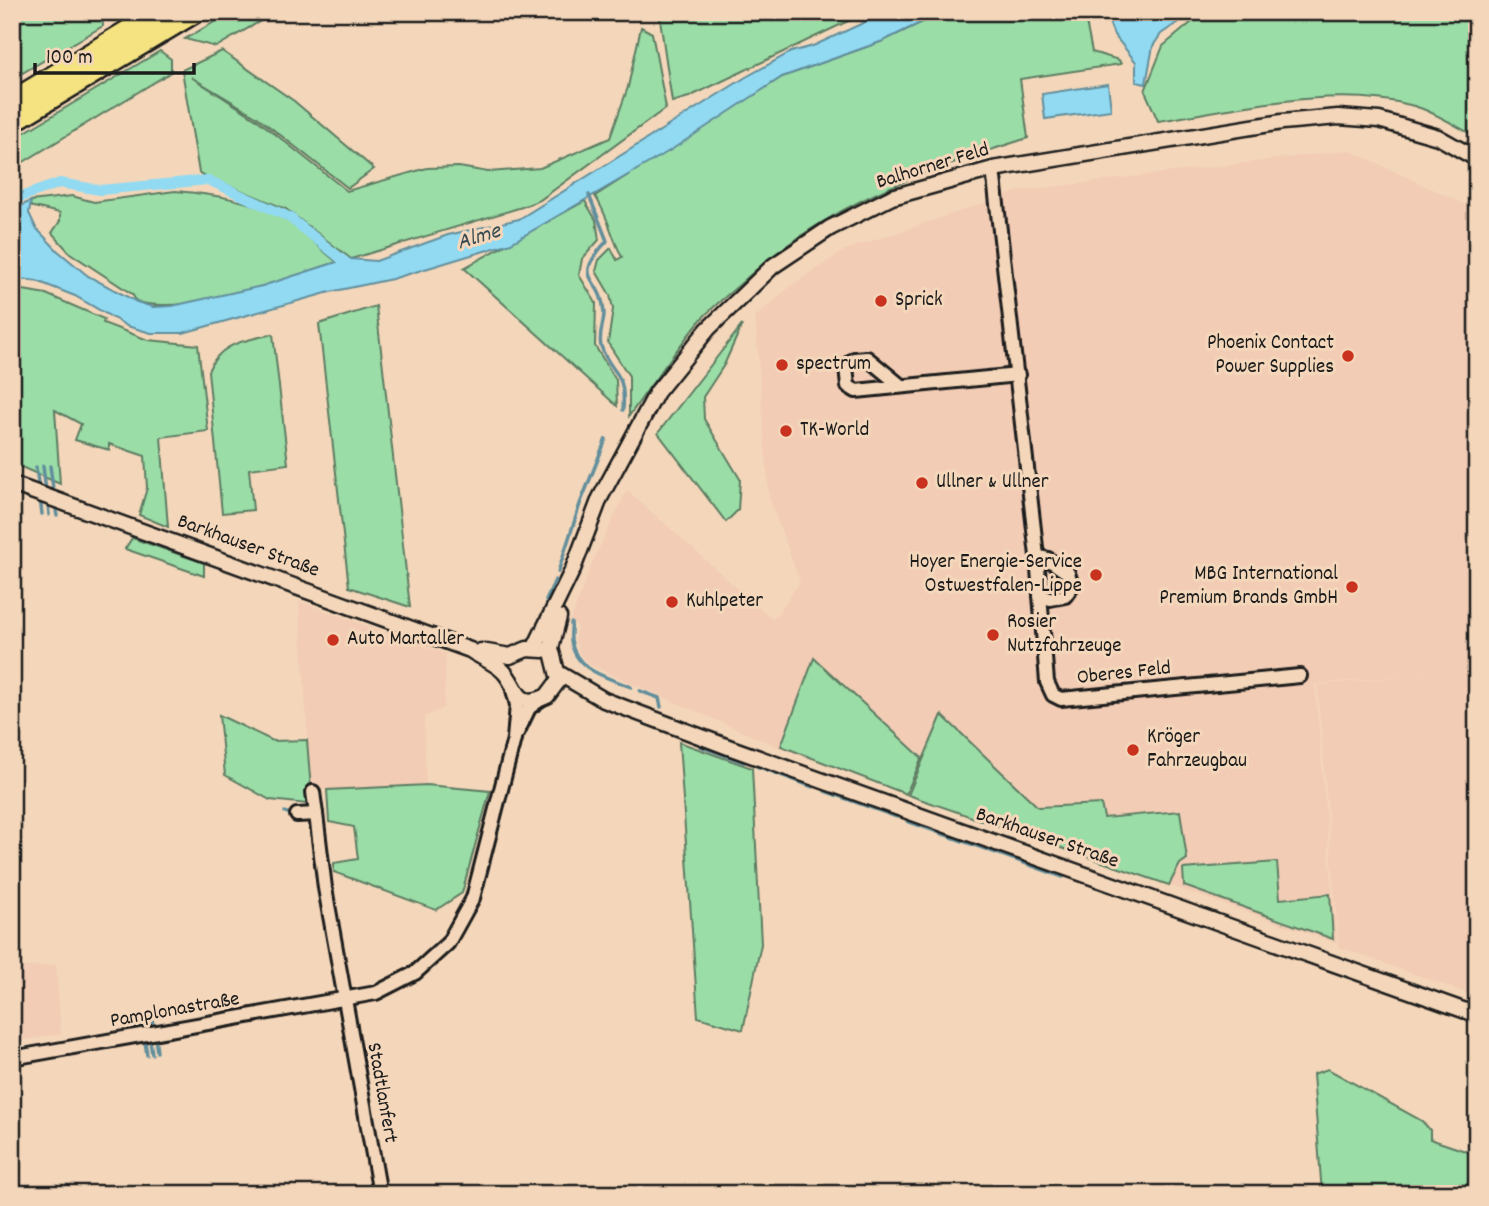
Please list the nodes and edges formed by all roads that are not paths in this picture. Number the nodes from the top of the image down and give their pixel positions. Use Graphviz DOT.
graph roads {
  1 [pos="194,12"];
  2 [pos="160,19"];
  3 [pos="12,102"];
  4 [pos="12,121"];
  5 [pos="1477,159"];
  6 [pos="993,169"];
  7 [pos="1018,375"];
  8 [pos="901,386"];
  9 [pos="12,484"];
  10 [pos="1037,556"];
  11 [pos="573,569"];
  12 [pos="1040,595"];
  13 [pos="534,649"];
  14 [pos="470,650"];
  15 [pos="519,653"];
  16 [pos="555,659"];
  17 [pos="560,674"];
  18 [pos="1300,676"];
  19 [pos="511,685"];
  20 [pos="547,696"];
  21 [pos="604,700"];
  22 [pos="514,739"];
  23 [pos="313,792"];
  24 [pos="316,814"];
  25 [pos="297,815"];
  26 [pos="345,1000"];
  27 [pos="1477,1015"];
  28 [pos="12,1058"];
  29 [pos="380,1194"];
  1 -- 2 [label="highway"];
  2 -- 3 [label="highway"];
  2 -- 4 [label="highway"];
  5 -- 6 [label="street, Balhorner Feld"];
  6 -- 7 [label="street, Oberes Feld"];
  6 -- 11 [label="street, Balhorner Feld"];
  7 -- 8 [label="street"];
  7 -- 10 [label="street, Oberes Feld"];
  9 -- 14 [label="street, Barkhauser Straße"];
  10 -- 12 [label="street, Oberes Feld"];
  10 -- 12 [label="street"];
  11 -- 13 [label="street, Balhorner Feld"];
  11 -- 16 [label="street, Balhorner Feld"];
  12 -- 18 [label="street, Oberes Feld"];
  13 -- 15 [label="street"];
  13 -- 16 [label="street"];
  14 -- 15 [label="street, Barkhauser Straße"];
  14 -- 19 [label="street, Barkhauser Straße"];
  15 -- 19 [label="street"];
  16 -- 17 [label="street"];
  17 -- 20 [label="street"];
  17 -- 21 [label="street, Barkhauser Straße"];
  19 -- 20 [label="street"];
  19 -- 22 [label="street"];
  20 -- 21 [label="street, Barkhauser Straße"];
  20 -- 22 [label="street"];
  21 -- 27 [label="street, Barkhauser Straße"];
  22 -- 26 [label="street, Pamplonastraße"];
  23 -- 24 [label="street"];
  24 -- 25 [label="street"];
  24 -- 26 [label="street"];
  26 -- 28 [label="street, Pamplonastraße"];
  26 -- 29 [label="street, Stadtlanfert"];
}
